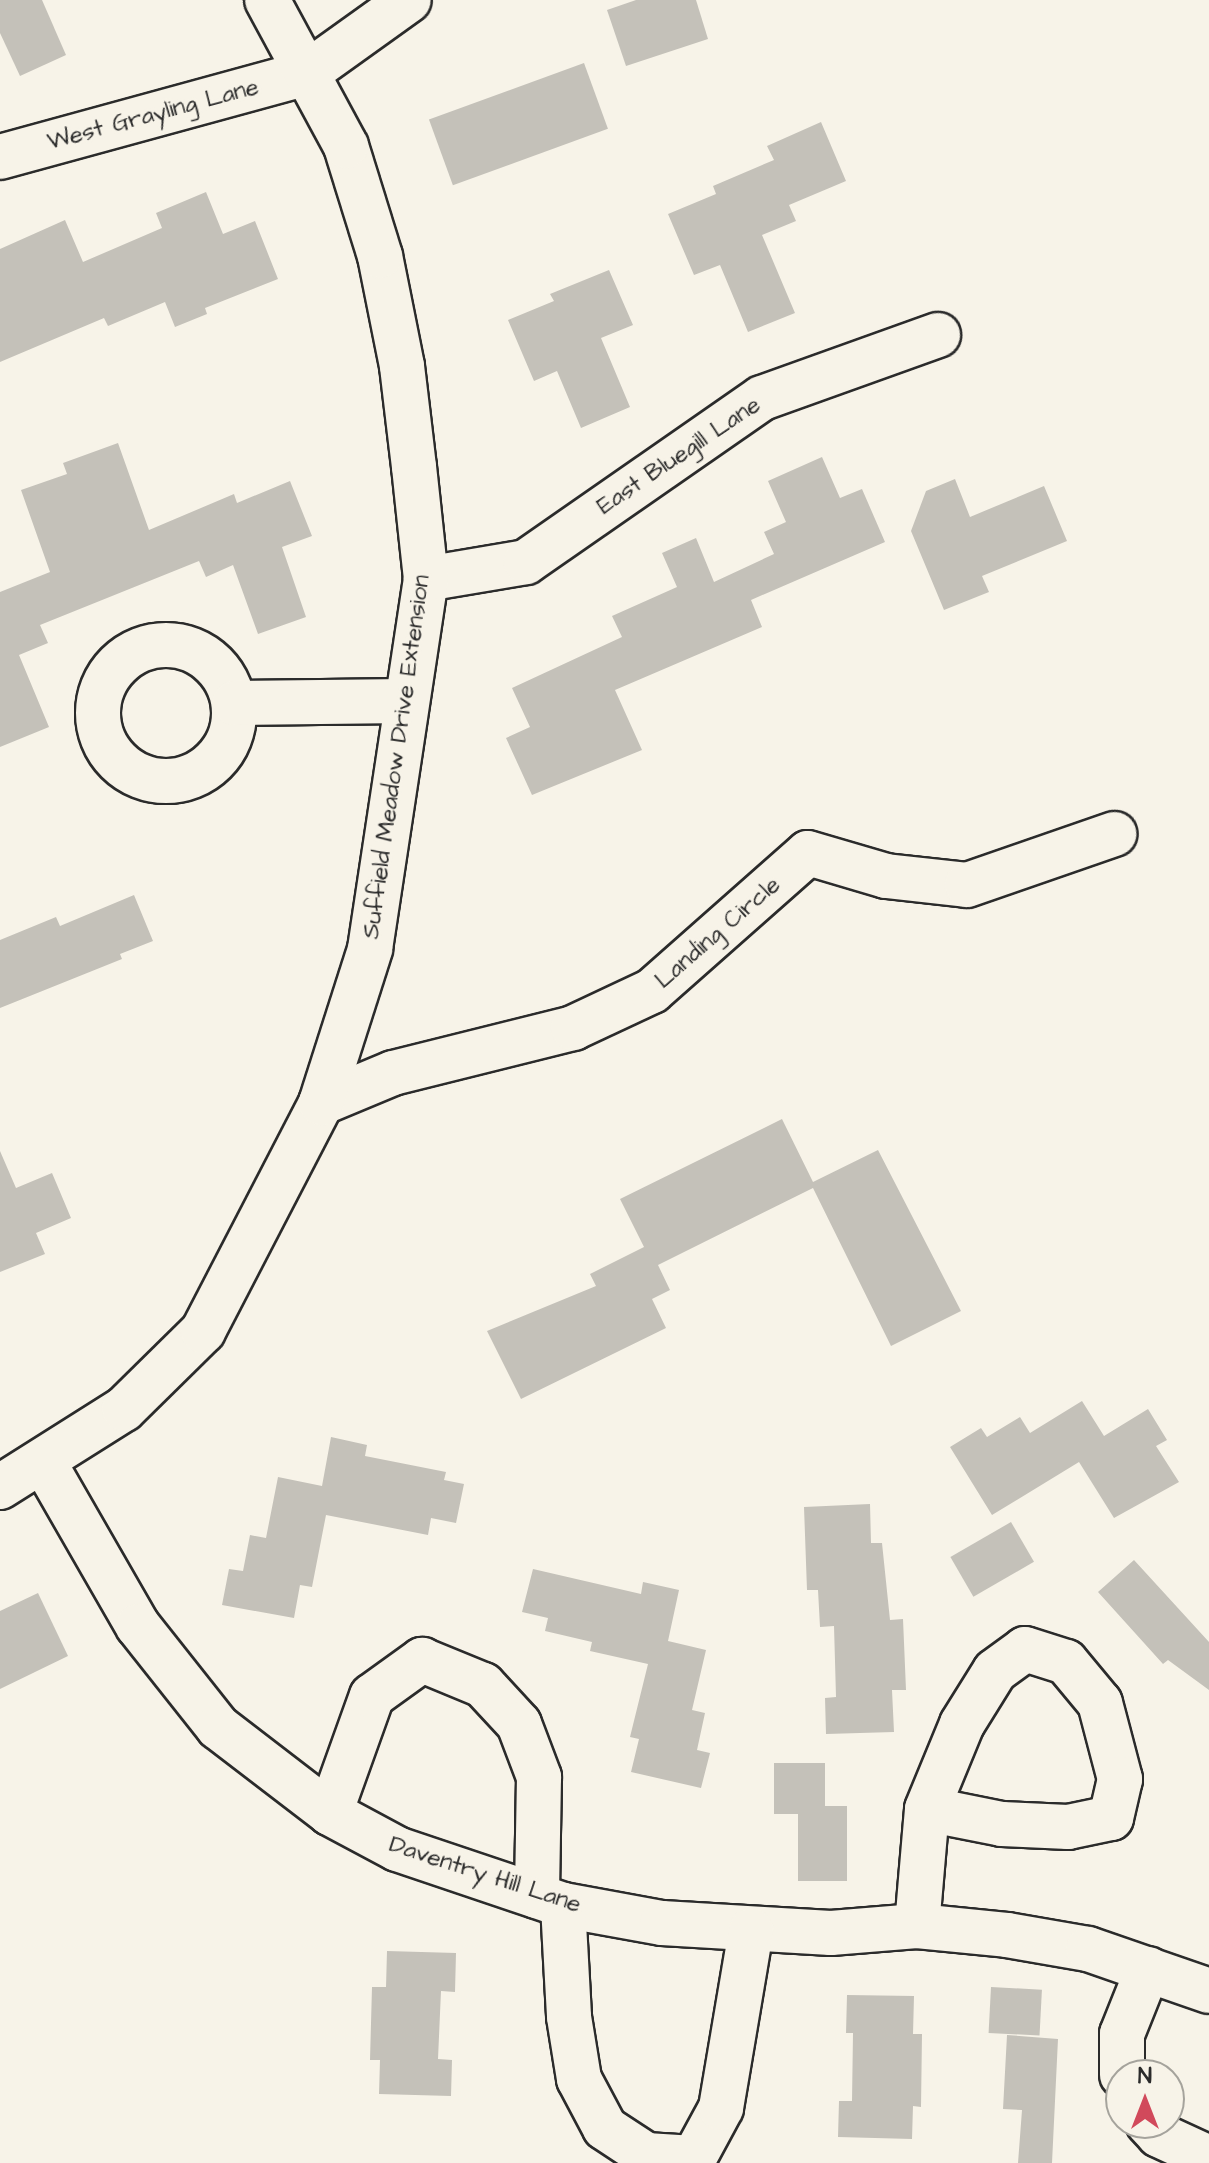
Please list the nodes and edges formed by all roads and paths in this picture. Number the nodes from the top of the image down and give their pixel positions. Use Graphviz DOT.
graph roads {
  1 [pos="267,0"];
  2 [pos="409,0"];
  3 [pos="307,73"];
  4 [pos="0,157"];
  5 [pos="938,335"];
  6 [pos="426,579"];
  7 [pos="406,701"];
  8 [pos="235,703"];
  9 [pos="1114,834"];
  10 [pos="321,1103"];
  11 [pos="43,1461"];
  12 [pos="0,1487"];
  13 [pos="927,1809"];
  14 [pos="330,1813"];
  15 [pos="550,1900"];
  16 [pos="917,1926"];
  17 [pos="751,1931"];
  18 [pos="1148,1969"];
  19 [pos="1209,1991"];
  20 [pos="1122,2059"];
  21 [pos="1168,2139"];
  22 [pos="1209,2158"];
  1 -- 3 [label="street, Suffield Meadow Drive Extension"];
  2 -- 3 [label="street"];
  3 -- 4 [label="street, West Grayling Lane"];
  3 -- 6 [label="street, Suffield Meadow Drive Extension"];
  5 -- 6 [label="street, East Bluegill Lane"];
  6 -- 7 [label="street, Suffield Meadow Drive Extension"];
  7 -- 8 [label="street"];
  7 -- 10 [label="street, Suffield Meadow Drive Extension"];
  9 -- 10 [label="street, Landing Circle"];
  10 -- 11 [label="street, Suffield Meadow Drive Extension"];
  11 -- 12 [label="street, Suffield Meadow Drive Extension"];
  11 -- 14 [label="street, Daventry Hill Lane"];
  13 -- 13 [label="street"];
  13 -- 16 [label="street"];
  14 -- 15 [label="street, Daventry Hill Lane"];
  14 -- 15 [label="street"];
  15 -- 17 [label="street, Daventry Hill Lane"];
  15 -- 17 [label="street"];
  16 -- 17 [label="street, Daventry Hill Lane"];
  16 -- 18 [label="street, Daventry Hill Lane"];
  18 -- 19 [label="street, Daventry Hill Lane"];
  18 -- 20 [label="street"];
  21 -- 22 [label="street"];
}
